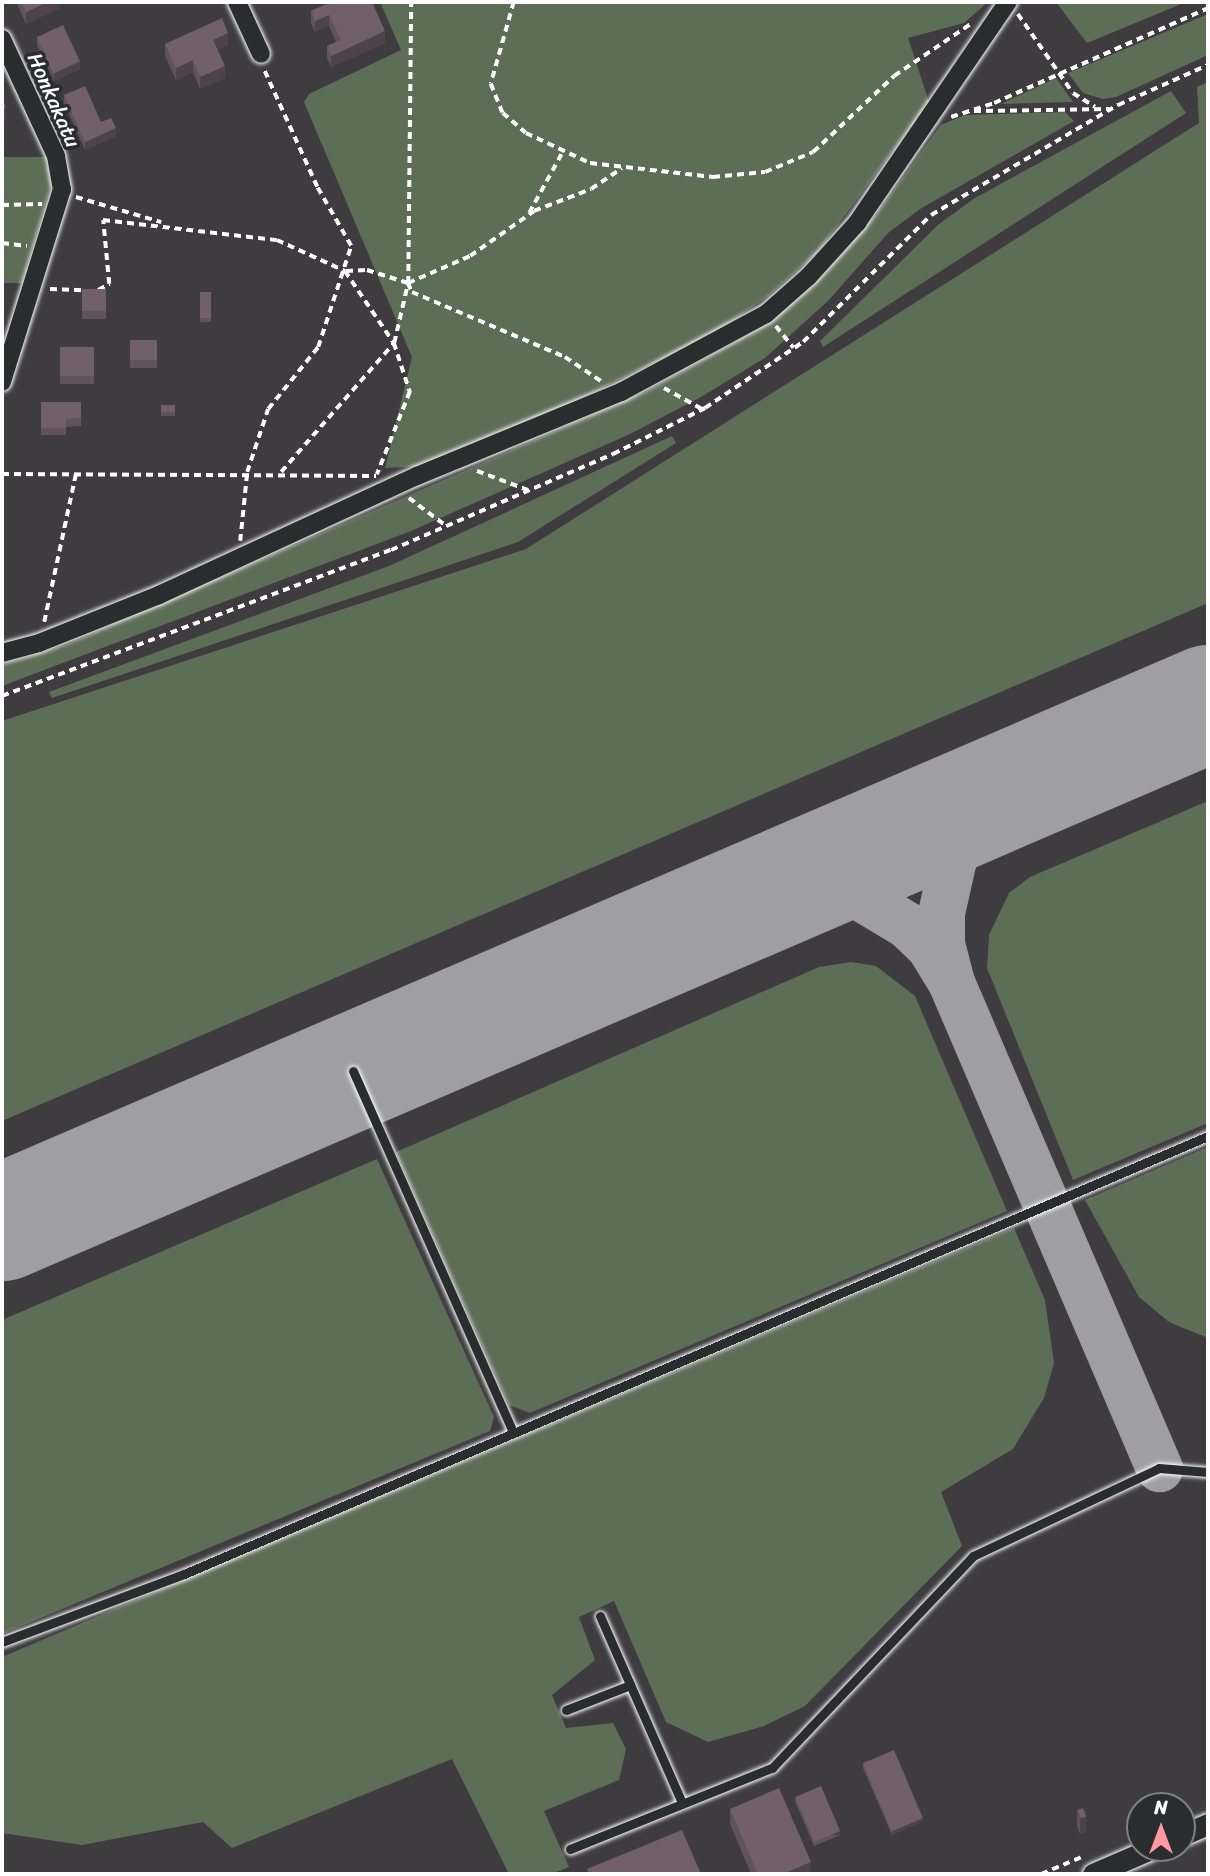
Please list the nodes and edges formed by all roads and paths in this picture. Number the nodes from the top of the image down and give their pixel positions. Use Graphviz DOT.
graph roads {
  1 [pos="237,2"];
  2 [pos="411,2"];
  3 [pos="514,2"];
  4 [pos="1008,3"];
  5 [pos="1208,8"];
  6 [pos="2,39"];
  7 [pos="261,54"];
  8 [pos="1059,72"];
  9 [pos="1095,107"];
  10 [pos="1111,109"];
  11 [pos="967,111"];
  12 [pos="922,132"];
  13 [pos="562,153"];
  14 [pos="622,168"];
  15 [pos="58,203"];
  16 [pos="2,205"];
  17 [pos="528,215"];
  18 [pos="173,225"];
  19 [pos="2,243"];
  20 [pos="46,248"];
  21 [pos="345,271"];
  22 [pos="408,283"];
  23 [pos="32,288"];
  24 [pos="766,314"];
  25 [pos="394,343"];
  26 [pos="794,348"];
  27 [pos="647,379"];
  28 [pos="2,382"];
  29 [pos="621,392"];
  30 [pos="702,410"];
  31 [pos="452,461"];
  32 [pos="247,472"];
  33 [pos="281,472"];
  34 [pos="76,473"];
  35 [pos="2,474"];
  36 [pos="377,476"];
  37 [pos="416,476"];
  38 [pos="394,487"];
  39 [pos="528,489"];
  40 [pos="366,499"];
  41 [pos="446,526"];
  42 [pos="238,558"];
  43 [pos="39,643"];
  44 [pos="2,653"];
  45 [pos="354,1071"];
  46 [pos="1208,1136"];
  47 [pos="513,1432"];
  48 [pos="1208,1472"];
  49 [pos="600,1616"];
  50 [pos="2,1642"];
  51 [pos="630,1685"];
  52 [pos="566,1710"];
  53 [pos="682,1803"];
  54 [pos="570,1849"];
  55 [pos="1126,1860"];
  56 [pos="1093,1874"];
  1 -- 7 [label="street"];
  2 -- 22 [label="path"];
  3 -- 13 [label="path"];
  4 -- 8 [label="path"];
  4 -- 12 [label="street"];
  4 -- 14 [label="path"];
  5 -- 8 [label="path"];
  6 -- 15 [label="street, Honkakatu"];
  7 -- 21 [label="path"];
  8 -- 9 [label="path"];
  8 -- 11 [label="path"];
  9 -- 10 [label="path"];
  9 -- 11 [label="path"];
  11 -- 12 [label="path"];
  12 -- 24 [label="street"];
  13 -- 14 [label="path"];
  13 -- 17 [label="path"];
  14 -- 17 [label="path"];
  15 -- 16 [label="path"];
  15 -- 18 [label="path"];
  15 -- 20 [label="street, Honkakatu"];
  17 -- 22 [label="path"];
  18 -- 21 [label="path"];
  18 -- 23 [label="path"];
  19 -- 20 [label="path"];
  20 -- 23 [label="street, Honkakatu"];
  21 -- 22 [label="path"];
  21 -- 25 [label="path"];
  21 -- 32 [label="path"];
  22 -- 25 [label="path"];
  22 -- 29 [label="path"];
  23 -- 28 [label="street, Honkakatu"];
  24 -- 26 [label="path"];
  24 -- 27 [label="street"];
  25 -- 33 [label="path"];
  25 -- 36 [label="path"];
  27 -- 29 [label="street"];
  27 -- 30 [label="path"];
  29 -- 31 [label="street"];
  31 -- 37 [label="street"];
  31 -- 39 [label="path"];
  32 -- 33 [label="path"];
  32 -- 34 [label="path"];
  32 -- 42 [label="path"];
  33 -- 36 [label="path"];
  34 -- 35 [label="path"];
  34 -- 43 [label="path"];
  36 -- 37 [label="path"];
  36 -- 40 [label="path"];
  37 -- 38 [label="street"];
  38 -- 40 [label="street"];
  38 -- 41 [label="path"];
  40 -- 42 [label="street"];
  42 -- 43 [label="street"];
  43 -- 44 [label="street"];
  45 -- 47 [label="lane"];
  46 -- 47 [label="lane"];
  47 -- 50 [label="lane"];
  48 -- 53 [label="lane"];
  49 -- 51 [label="lane"];
  51 -- 52 [label="lane"];
  51 -- 53 [label="lane"];
  53 -- 54 [label="lane"];
  55 -- 56 [label="street"];
}
